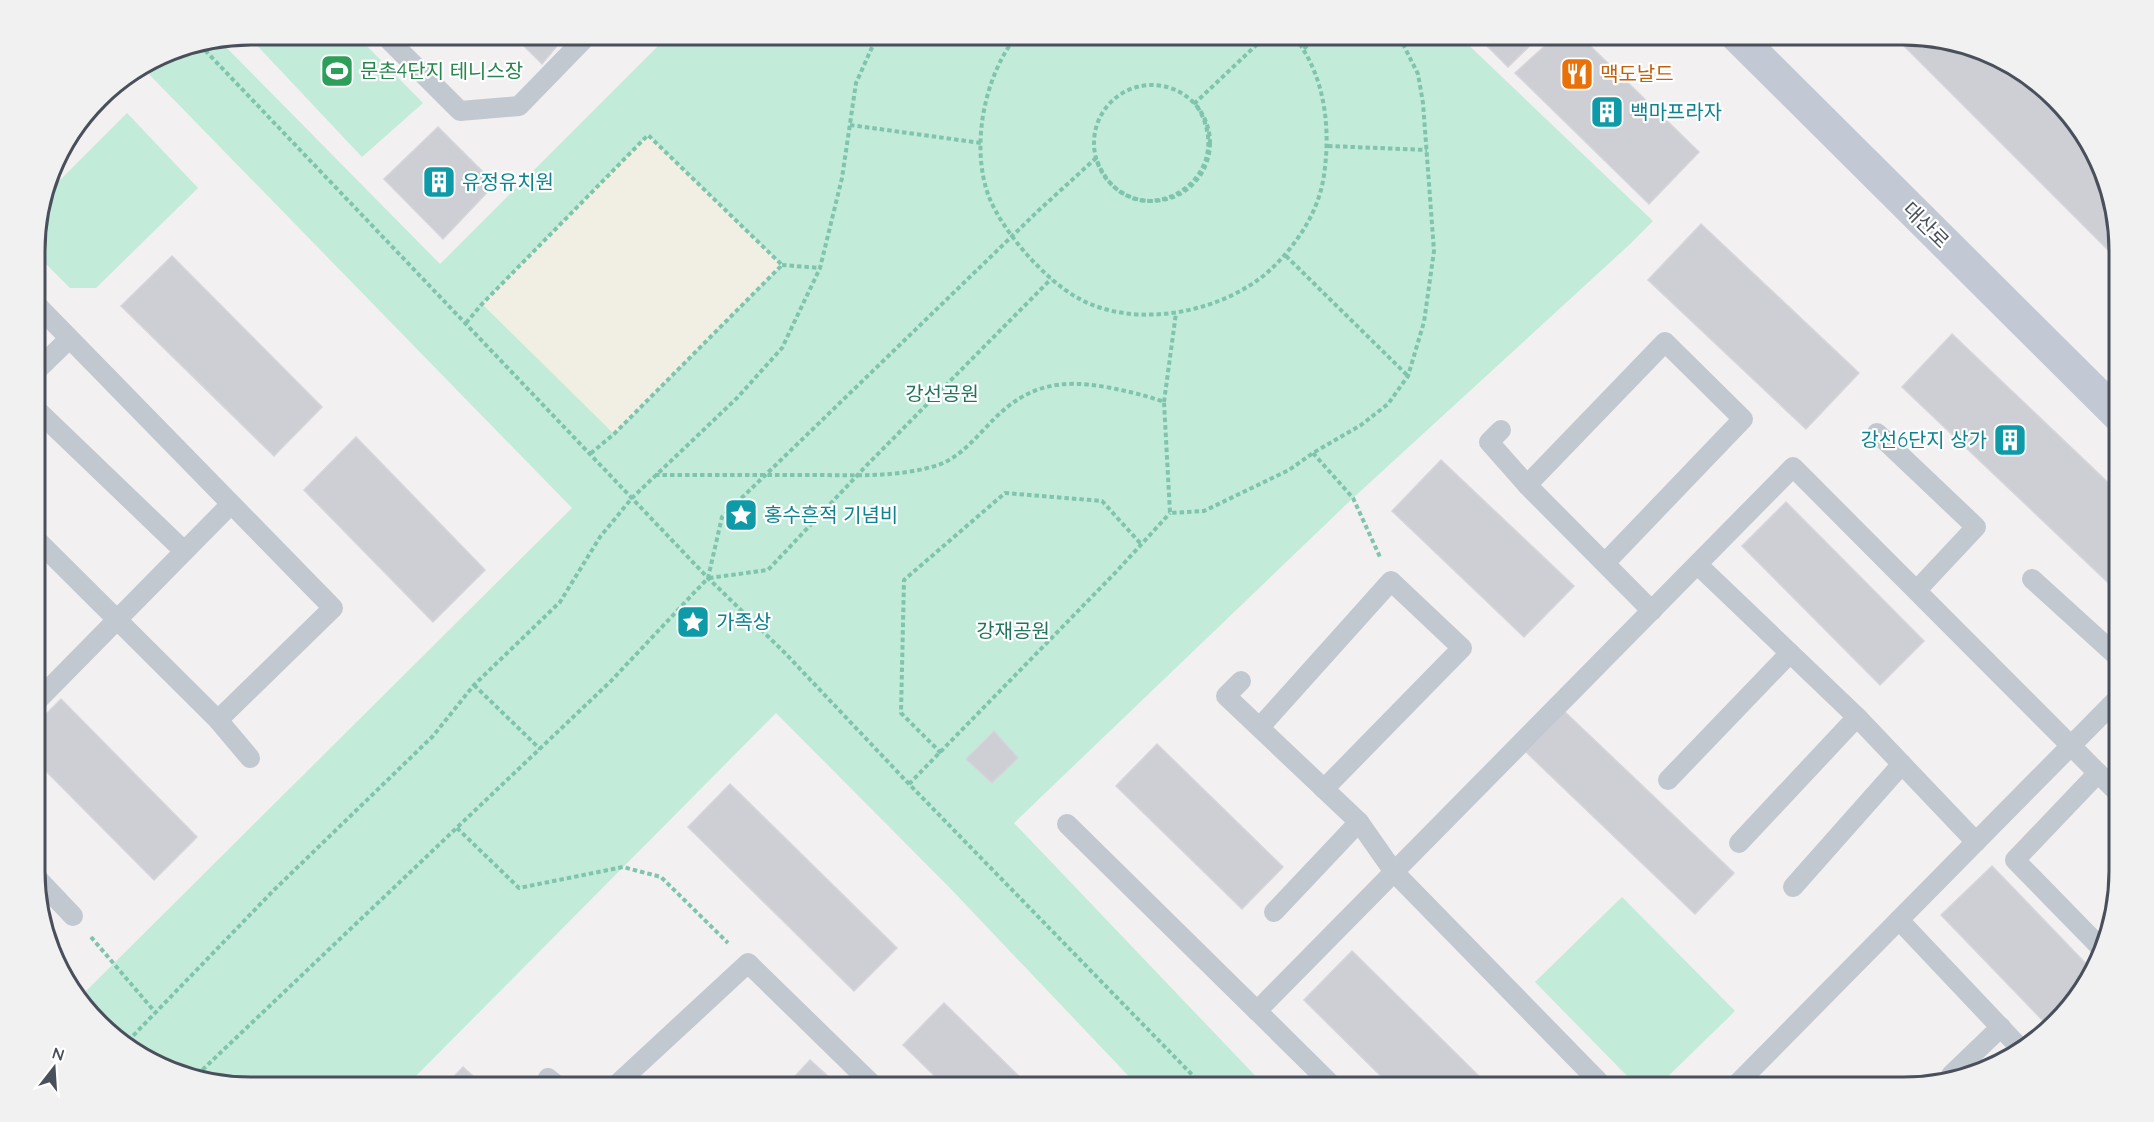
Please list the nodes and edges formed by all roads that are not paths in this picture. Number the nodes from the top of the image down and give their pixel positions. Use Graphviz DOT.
graph roads {
  1 [pos="394,45"];
  2 [pos="578,45"];
  3 [pos="1746,45"];
  4 [pos="45,314"];
  5 [pos="69,339"];
  6 [pos="45,362"];
  7 [pos="2109,406"];
  8 [pos="45,418"];
  9 [pos="1501,430"];
  10 [pos="1877,433"];
  11 [pos="1527,484"];
  12 [pos="231,504"];
  13 [pos="45,547"];
  14 [pos="184,551"];
  15 [pos="1605,563"];
  16 [pos="1698,565"];
  17 [pos="2032,579"];
  18 [pos="1917,590"];
  19 [pos="1652,611"];
  20 [pos="117,620"];
  21 [pos="2109,649"];
  22 [pos="1790,653"];
  23 [pos="1241,681"];
  24 [pos="45,693"];
  25 [pos="2109,707"];
  26 [pos="1857,717"];
  27 [pos="218,720"];
  28 [pos="1260,728"];
  29 [pos="2070,746"];
  30 [pos="250,758"];
  31 [pos="1902,764"];
  32 [pos="2098,773"];
  33 [pos="1668,780"];
  34 [pos="2109,784"];
  35 [pos="1324,789"];
  36 [pos="1359,822"];
  37 [pos="1067,824"];
  38 [pos="1976,842"];
  39 [pos="1739,843"];
  40 [pos="1394,872"];
  41 [pos="1793,887"];
  42 [pos="46,889"];
  43 [pos="1274,912"];
  44 [pos="73,916"];
  45 [pos="1899,920"];
  46 [pos="2096,943"];
  47 [pos="1257,1011"];
  48 [pos="2001,1027"];
  49 [pos="2016,1043"];
  50 [pos="1957,1069"];
  51 [pos="626,1077"];
  52 [pos="865,1077"];
  53 [pos="1324,1077"];
  54 [pos="1594,1077"];
  55 [pos="1744,1077"];
  1 -- 2 [label="lane"];
  3 -- 7 [label="main road, 대산로"];
  4 -- 5 [label="lane"];
  5 -- 6 [label="lane"];
  5 -- 12 [label="lane"];
  8 -- 14 [label="lane"];
  9 -- 11 [label="lane"];
  10 -- 18 [label="lane"];
  11 -- 15 [label="lane"];
  11 -- 15 [label="lane"];
  12 -- 14 [label="lane"];
  12 -- 27 [label="lane"];
  13 -- 20 [label="lane"];
  14 -- 20 [label="lane"];
  15 -- 19 [label="lane"];
  16 -- 18 [label="lane"];
  16 -- 19 [label="lane"];
  16 -- 22 [label="lane"];
  17 -- 21 [label="lane"];
  18 -- 29 [label="lane"];
  19 -- 40 [label="lane"];
  20 -- 24 [label="lane"];
  20 -- 27 [label="lane"];
  22 -- 26 [label="lane"];
  22 -- 33 [label="lane"];
  23 -- 28 [label="lane"];
  25 -- 29 [label="lane"];
  26 -- 31 [label="lane"];
  26 -- 39 [label="lane"];
  27 -- 30 [label="lane"];
  28 -- 35 [label="lane"];
  28 -- 35 [label="lane"];
  29 -- 32 [label="lane"];
  29 -- 38 [label="lane"];
  31 -- 38 [label="lane"];
  31 -- 41 [label="lane"];
  32 -- 34 [label="lane"];
  32 -- 46 [label="lane"];
  35 -- 36 [label="lane"];
  36 -- 40 [label="lane"];
  36 -- 43 [label="lane"];
  37 -- 47 [label="lane"];
  38 -- 45 [label="lane"];
  40 -- 47 [label="lane"];
  40 -- 54 [label="lane"];
  42 -- 44 [label="lane"];
  45 -- 48 [label="lane"];
  45 -- 55 [label="lane"];
  47 -- 53 [label="lane"];
  48 -- 49 [label="lane"];
  48 -- 50 [label="lane"];
  51 -- 52 [label="lane"];
}
